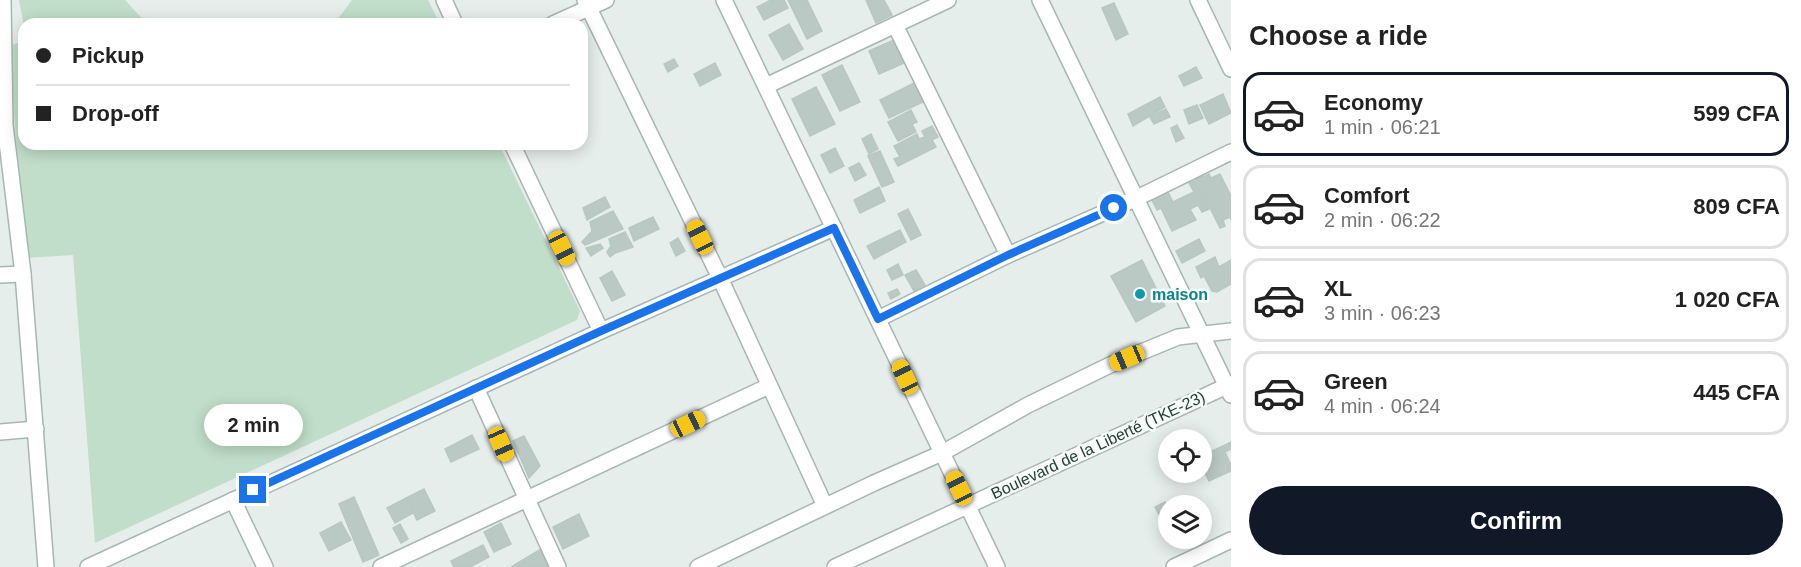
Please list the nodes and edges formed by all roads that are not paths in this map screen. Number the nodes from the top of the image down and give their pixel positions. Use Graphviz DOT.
graph roads {
  1 [pos="3,0"];
  2 [pos="444,0"];
  3 [pos="606,0"];
  4 [pos="724,0"];
  5 [pos="948,0"];
  6 [pos="1040,0"];
  7 [pos="1198,0"];
  8 [pos="587,4"];
  9 [pos="452,18"];
  10 [pos="563,18"];
  11 [pos="896,25"];
  12 [pos="1231,69"];
  13 [pos="766,86"];
  14 [pos="3,125"];
  15 [pos="515,150"];
  16 [pos="1231,152"];
  17 [pos="1135,199"];
  18 [pos="834,228"];
  19 [pos="1008,255"];
  20 [pos="22,274"];
  21 [pos="0,275"];
  22 [pos="720,278"];
  23 [pos="878,319"];
  24 [pos="601,331"];
  25 [pos="1231,331"];
  26 [pos="1202,334"];
  27 [pos="769,386"];
  28 [pos="476,388"];
  29 [pos="1230,389"];
  30 [pos="36,429"];
  31 [pos="0,432"];
  32 [pos="942,453"];
  33 [pos="233,500"];
  34 [pos="526,500"];
  35 [pos="825,506"];
  36 [pos="967,506"];
  37 [pos="1231,540"];
  38 [pos="117,560"];
  39 [pos="46,567"];
  40 [pos="88,567"];
  41 [pos="265,567"];
  42 [pos="381,567"];
  43 [pos="558,567"];
  44 [pos="698,567"];
  45 [pos="835,567"];
  46 [pos="997,567"];
  47 [pos="1174,567"];
  1 -- 14 [label="street"];
  2 -- 9 [label="street"];
  3 -- 8 [label="street"];
  4 -- 13 [label="street"];
  5 -- 11 [label="street"];
  6 -- 17 [label="street"];
  7 -- 12 [label="street"];
  8 -- 10 [label="street"];
  8 -- 22 [label="street"];
  11 -- 13 [label="street"];
  11 -- 19 [label="street"];
  13 -- 18 [label="street"];
  14 -- 20 [label="street"];
  15 -- 24 [label="street"];
  16 -- 17 [label="street"];
  17 -- 19 [label="street"];
  17 -- 26 [label="street"];
  18 -- 22 [label="street"];
  18 -- 23 [label="street"];
  19 -- 23 [label="street"];
  20 -- 21 [label="street"];
  20 -- 30 [label="street"];
  22 -- 24 [label="street"];
  22 -- 27 [label="street"];
  23 -- 32 [label="street"];
  24 -- 28 [label="street"];
  25 -- 26 [label="street"];
  26 -- 29 [label="street"];
  26 -- 32 [label="street"];
  27 -- 34 [label="street"];
  27 -- 35 [label="street"];
  28 -- 33 [label="street"];
  28 -- 34 [label="street"];
  29 -- 36 [label="street, Boulevard de la Liberté (TKE-23)"];
  30 -- 31 [label="street"];
  30 -- 39 [label="street"];
  32 -- 35 [label="street"];
  32 -- 36 [label="street"];
  33 -- 38 [label="street"];
  33 -- 41 [label="street"];
  34 -- 42 [label="street"];
  34 -- 43 [label="street"];
  35 -- 44 [label="street"];
  36 -- 45 [label="street, Boulevard de la Liberté (TKE-23)"];
  36 -- 46 [label="street"];
  37 -- 47 [label="street"];
  38 -- 40 [label="street"];
}
